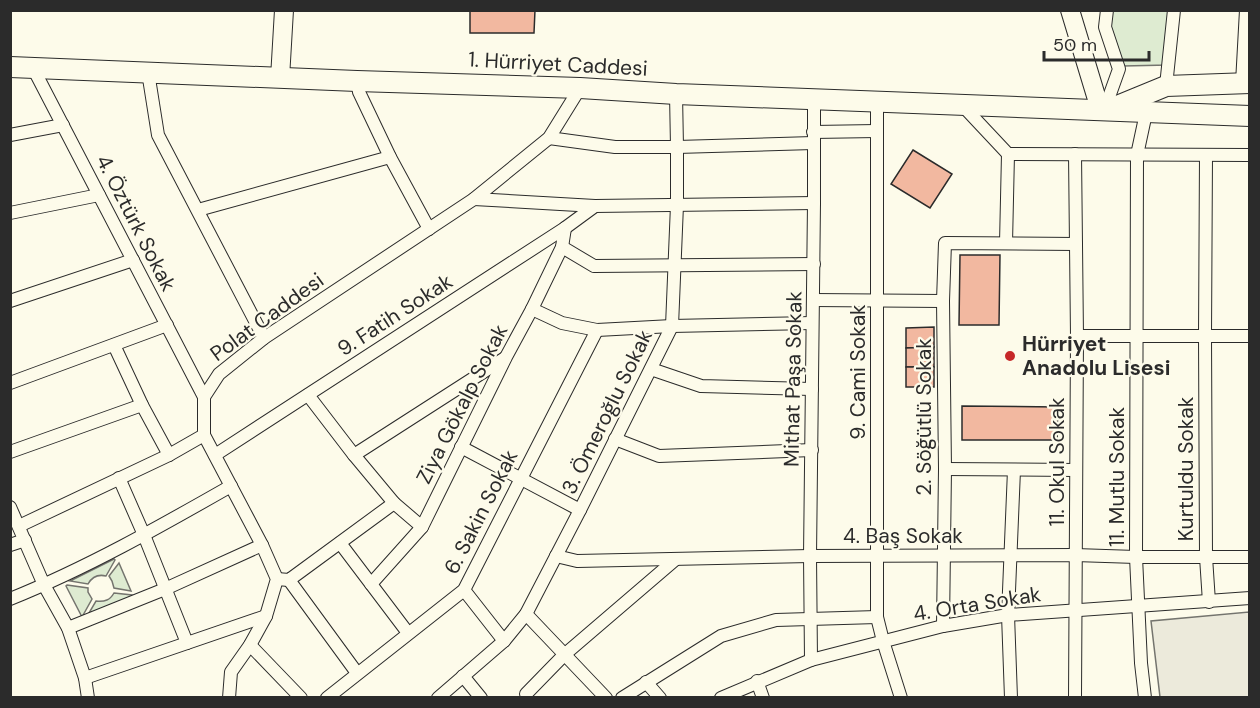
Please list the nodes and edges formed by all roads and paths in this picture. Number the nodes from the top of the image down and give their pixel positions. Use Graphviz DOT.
graph roads {
  1 [pos="284,10"];
  2 [pos="1057,10"];
  3 [pos="1070,10"];
  4 [pos="1107,10"];
  5 [pos="1174,10"];
  6 [pos="1246,10"];
  7 [pos="10,67"];
  8 [pos="33,68"];
  9 [pos="148,72"];
  10 [pos="280,78"];
  11 [pos="357,81"];
  12 [pos="1246,83"];
  13 [pos="1166,86"];
  14 [pos="580,88"];
  15 [pos="676,94"];
  16 [pos="814,99"];
  17 [pos="877,102"];
  18 [pos="962,105"];
  19 [pos="1095,111"];
  20 [pos="1146,113"];
  21 [pos="1250,116"];
  22 [pos="63,125"];
  23 [pos="877,131"];
  24 [pos="10,135"];
  25 [pos="549,138"];
  26 [pos="813,138"];
  27 [pos="677,147"];
  28 [pos="1008,154"];
  29 [pos="1075,154"];
  30 [pos="1137,155"];
  31 [pos="1206,155"];
  32 [pos="1250,155"];
  33 [pos="390,157"];
  34 [pos="99,195"];
  35 [pos="474,199"];
  36 [pos="814,203"];
  37 [pos="677,205"];
  38 [pos="595,206"];
  39 [pos="198,210"];
  40 [pos="10,213"];
  41 [pos="565,228"];
  42 [pos="429,229"];
  43 [pos="1006,243"];
  44 [pos="1076,244"];
  45 [pos="562,247"];
  46 [pos="133,260"];
  47 [pos="814,264"];
  48 [pos="675,266"];
  49 [pos="813,300"];
  50 [pos="878,300"];
  51 [pos="10,301"];
  52 [pos="943,301"];
  53 [pos="532,309"];
  54 [pos="812,323"];
  55 [pos="167,325"];
  56 [pos="672,326"];
  57 [pos="597,330"];
  58 [pos="1077,336"];
  59 [pos="1137,336"];
  60 [pos="1204,336"];
  61 [pos="1250,336"];
  62 [pos="264,338"];
  63 [pos="114,345"];
  64 [pos="506,357"];
  65 [pos="651,369"];
  66 [pos="10,383"];
  67 [pos="812,389"];
  68 [pos="308,395"];
  69 [pos="204,397"];
  70 [pos="142,405"];
  71 [pos="204,435"];
  72 [pos="615,439"];
  73 [pos="461,447"];
  74 [pos="812,450"];
  75 [pos="10,452"];
  76 [pos="169,455"];
  77 [pos="215,455"];
  78 [pos="354,455"];
  79 [pos="945,469"];
  80 [pos="1014,470"];
  81 [pos="1076,470"];
  82 [pos="119,478"];
  83 [pos="520,478"];
  84 [pos="231,486"];
  85 [pos="394,502"];
  86 [pos="10,507"];
  87 [pos="580,510"];
  88 [pos="19,526"];
  89 [pos="422,527"];
  90 [pos="144,535"];
  91 [pos="25,540"];
  92 [pos="340,543"];
  93 [pos="10,545"];
  94 [pos="262,545"];
  95 [pos="944,555"];
  96 [pos="1010,555"];
  97 [pos="1075,555"];
  98 [pos="556,556"];
  99 [pos="810,556"];
  100 [pos="877,556"];
  101 [pos="1136,557"];
  102 [pos="1206,557"];
  103 [pos="1250,557"];
  104 [pos="676,559"];
  105 [pos="283,579"];
  106 [pos="44,585"];
  107 [pos="371,585"];
  108 [pos="165,589"];
  109 [pos="464,590"];
  110 [pos="1250,598"];
  111 [pos="10,599"];
  112 [pos="1209,602"];
  113 [pos="1138,607"];
  114 [pos="1075,610"];
  115 [pos="526,614"];
  116 [pos="1008,615"];
  117 [pos="266,616"];
  118 [pos="877,617"];
  119 [pos="811,619"];
  120 [pos="943,626"];
  121 [pos="68,628"];
  122 [pos="408,633"];
  123 [pos="504,641"];
  124 [pos="883,641"];
  125 [pos="187,643"];
  126 [pos="250,645"];
  127 [pos="564,655"];
  128 [pos="811,660"];
  129 [pos="357,673"];
  130 [pos="463,676"];
  131 [pos="85,678"];
  132 [pos="757,681"];
  133 [pos="646,682"];
  134 [pos="526,694"];
  135 [pos="88,698"];
  136 [pos="229,698"];
  137 [pos="301,698"];
  138 [pos="327,698"];
  139 [pos="438,698"];
  140 [pos="482,698"];
  141 [pos="606,698"];
  142 [pos="622,698"];
  143 [pos="660,698"];
  144 [pos="721,698"];
  145 [pos="763,698"];
  146 [pos="900,698"];
  147 [pos="1011,698"];
  148 [pos="1075,698"];
  149 [pos="1145,698"];
  1 -- 10 [label="main road"];
  2 -- 19 [label="main road"];
  3 -- 19 [label="main road"];
  4 -- 19 [label="street"];
  5 -- 13 [label="street"];
  6 -- 12 [label="street"];
  7 -- 8 [label="main road, 1. Hürriyet Caddesi"];
  8 -- 9 [label="main road, 1. Hürriyet Caddesi"];
  8 -- 22 [label="street, 4. Öztürk Sokak"];
  9 -- 10 [label="main road, 1. Hürriyet Caddesi"];
  9 -- 39 [label="street"];
  10 -- 11 [label="main road, 1. Hürriyet Caddesi"];
  11 -- 14 [label="main road, 1. Hürriyet Caddesi"];
  11 -- 33 [label="street"];
  12 -- 13 [label="main road, 1. Hürriyet Caddesi"];
  13 -- 19 [label="main road, 1. Hürriyet Caddesi"];
  14 -- 15 [label="main road, 1. Hürriyet Caddesi"];
  14 -- 25 [label="street, Polat Caddesi"];
  15 -- 16 [label="main road, 1. Hürriyet Caddesi"];
  15 -- 27 [label="street, 3. Ömeroğlu Sokak"];
  16 -- 17 [label="main road, 1. Hürriyet Caddesi"];
  16 -- 26 [label="street, Mithat Paşa Sokak"];
  17 -- 18 [label="main road, 1. Hürriyet Caddesi"];
  17 -- 23 [label="street, 9. Cami Sokak"];
  18 -- 19 [label="main road, 1. Hürriyet Caddesi"];
  18 -- 28 [label="street"];
  19 -- 20 [label="main road, 1. Hürriyet Caddesi"];
  20 -- 21 [label="main road, 1. Hürriyet Caddesi"];
  20 -- 30 [label="street, 11. Mutlu Sokak"];
  22 -- 24 [label="street"];
  22 -- 34 [label="street, 4. Öztürk Sokak"];
  23 -- 26 [label="street"];
  23 -- 50 [label="street, 9. Cami Sokak"];
  25 -- 27 [label="street"];
  25 -- 35 [label="street, Polat Caddesi"];
  26 -- 27 [label="street"];
  26 -- 36 [label="street, Mithat Paşa Sokak"];
  27 -- 37 [label="street, 3. Ömeroğlu Sokak"];
  28 -- 29 [label="street"];
  28 -- 43 [label="street"];
  29 -- 30 [label="street"];
  29 -- 44 [label="street, 11. Okul Sokak"];
  30 -- 31 [label="street"];
  30 -- 59 [label="street, 11. Mutlu Sokak"];
  31 -- 32 [label="street"];
  31 -- 60 [label="street, Kurtuldu Sokak"];
  33 -- 39 [label="street"];
  33 -- 42 [label="street"];
  34 -- 40 [label="street"];
  34 -- 46 [label="street, 4. Öztürk Sokak"];
  35 -- 38 [label="street"];
  35 -- 42 [label="street, Polat Caddesi"];
  36 -- 37 [label="street"];
  36 -- 47 [label="street, Mithat Paşa Sokak"];
  37 -- 38 [label="street"];
  37 -- 48 [label="street, 3. Ömeroğlu Sokak"];
  38 -- 41 [label="street, 9. Fatih Sokak"];
  39 -- 62 [label="street"];
  41 -- 45 [label="street, Ziya Gökalp Sokak"];
  41 -- 68 [label="street, 9. Fatih Sokak"];
  42 -- 62 [label="street, Polat Caddesi"];
  43 -- 44 [label="street"];
  43 -- 52 [label="street, 2. Söğütlü Sokak"];
  44 -- 58 [label="street, 11. Okul Sokak"];
  45 -- 48 [label="street"];
  45 -- 53 [label="street, Ziya Gökalp Sokak"];
  46 -- 51 [label="street"];
  46 -- 55 [label="street, 4. Öztürk Sokak"];
  47 -- 48 [label="street"];
  47 -- 49 [label="street, Mithat Paşa Sokak"];
  48 -- 56 [label="street, 3. Ömeroğlu Sokak"];
  49 -- 50 [label="street"];
  49 -- 54 [label="street, Mithat Paşa Sokak"];
  50 -- 52 [label="street"];
  50 -- 100 [label="street, 9. Cami Sokak"];
  52 -- 79 [label="street, 2. Söğütlü Sokak"];
  53 -- 57 [label="street"];
  53 -- 64 [label="street, Ziya Gökalp Sokak"];
  54 -- 56 [label="street"];
  54 -- 67 [label="street, Mithat Paşa Sokak"];
  55 -- 63 [label="street"];
  55 -- 69 [label="street, 4. Öztürk Sokak"];
  56 -- 57 [label="street"];
  56 -- 65 [label="street, 3. Ömeroğlu Sokak"];
  57 -- 83 [label="street, 6. Sakin Sokak"];
  58 -- 59 [label="street"];
  58 -- 81 [label="street, 11. Okul Sokak"];
  59 -- 60 [label="street"];
  59 -- 101 [label="street, 11. Mutlu Sokak"];
  60 -- 61 [label="street"];
  60 -- 102 [label="street, Kurtuldu Sokak"];
  62 -- 69 [label="street, Polat Caddesi"];
  63 -- 66 [label="street"];
  63 -- 70 [label="street"];
  64 -- 73 [label="street, Ziya Gökalp Sokak"];
  64 -- 78 [label="street"];
  65 -- 67 [label="street"];
  65 -- 72 [label="street, 3. Ömeroğlu Sokak"];
  67 -- 74 [label="street, Mithat Paşa Sokak"];
  68 -- 77 [label="street, 9. Fatih Sokak"];
  68 -- 78 [label="street"];
  69 -- 71 [label="street"];
  70 -- 75 [label="street"];
  70 -- 76 [label="street"];
  71 -- 76 [label="street"];
  71 -- 77 [label="street"];
  72 -- 74 [label="street"];
  72 -- 87 [label="street, 3. Ömeroğlu Sokak"];
  73 -- 83 [label="street"];
  73 -- 89 [label="street, Ziya Gökalp Sokak"];
  74 -- 99 [label="street, Mithat Paşa Sokak"];
  76 -- 82 [label="street"];
  77 -- 84 [label="street"];
  78 -- 85 [label="street"];
  79 -- 80 [label="street"];
  79 -- 95 [label="street, 2. Söğütlü Sokak"];
  80 -- 81 [label="street"];
  80 -- 96 [label="street"];
  81 -- 97 [label="street, 11. Okul Sokak"];
  82 -- 88 [label="street"];
  82 -- 90 [label="street"];
  83 -- 87 [label="street"];
  83 -- 109 [label="street, 6. Sakin Sokak"];
  84 -- 90 [label="street"];
  84 -- 94 [label="street"];
  85 -- 89 [label="street"];
  85 -- 92 [label="street"];
  86 -- 88 [label="street"];
  87 -- 98 [label="street, 3. Ömeroğlu Sokak"];
  88 -- 91 [label="street"];
  89 -- 107 [label="street, Ziya Gökalp Sokak"];
  90 -- 106 [label="street"];
  90 -- 108 [label="street"];
  91 -- 93 [label="street"];
  91 -- 106 [label="street"];
  92 -- 105 [label="street"];
  92 -- 107 [label="street"];
  94 -- 105 [label="street"];
  94 -- 108 [label="street"];
  95 -- 96 [label="street, 4. Baş Sokak"];
  95 -- 100 [label="street, 4. Baş Sokak"];
  95 -- 120 [label="street, 2. Söğütlü Sokak"];
  96 -- 97 [label="street, 4. Baş Sokak"];
  96 -- 116 [label="street"];
  97 -- 101 [label="street, 4. Baş Sokak"];
  97 -- 114 [label="street, 11. Okul Sokak"];
  98 -- 104 [label="street, 4. Baş Sokak"];
  98 -- 115 [label="street, 3. Ömeroğlu Sokak"];
  99 -- 100 [label="street, 4. Baş Sokak"];
  99 -- 104 [label="street, 4. Baş Sokak"];
  99 -- 119 [label="street, Mithat Paşa Sokak"];
  100 -- 118 [label="street, 9. Cami Sokak"];
  101 -- 102 [label="street, 4. Baş Sokak"];
  101 -- 113 [label="street, 11. Mutlu Sokak"];
  102 -- 103 [label="street, 4. Baş Sokak"];
  102 -- 112 [label="street, Kurtuldu Sokak"];
  104 -- 127 [label="street"];
  105 -- 117 [label="street"];
  105 -- 129 [label="street"];
  106 -- 111 [label="street"];
  106 -- 121 [label="street"];
  107 -- 122 [label="street"];
  108 -- 121 [label="street"];
  108 -- 125 [label="street"];
  109 -- 122 [label="street, 6. Sakin Sokak"];
  109 -- 123 [label="street"];
  110 -- 112 [label="street, 4. Orta Sokak"];
  112 -- 113 [label="street, 4. Orta Sokak"];
  113 -- 114 [label="street, 4. Orta Sokak"];
  113 -- 149 [label="street, 11. Mutlu Sokak"];
  114 -- 116 [label="street, 4. Orta Sokak"];
  114 -- 148 [label="street, 11. Okul Sokak"];
  115 -- 123 [label="street, 3. Ömeroğlu Sokak"];
  115 -- 127 [label="street"];
  116 -- 120 [label="street, 4. Orta Sokak"];
  116 -- 147 [label="street"];
  117 -- 125 [label="street"];
  117 -- 126 [label="street"];
  118 -- 119 [label="street"];
  118 -- 124 [label="street, 9. Cami Sokak"];
  119 -- 128 [label="street, Mithat Paşa Sokak"];
  119 -- 133 [label="street"];
  120 -- 124 [label="street, 4. Orta Sokak"];
  121 -- 131 [label="street"];
  122 -- 129 [label="street, 6. Sakin Sokak"];
  123 -- 130 [label="street, 3. Ömeroğlu Sokak"];
  124 -- 128 [label="street, 4. Orta Sokak"];
  124 -- 146 [label="street, 9. Cami Sokak"];
  125 -- 131 [label="street"];
  126 -- 136 [label="street"];
  126 -- 137 [label="street"];
  127 -- 134 [label="street"];
  127 -- 141 [label="street"];
  128 -- 132 [label="street, 4. Orta Sokak"];
  129 -- 138 [label="street, 6. Sakin Sokak"];
  130 -- 139 [label="street, 3. Ömeroğlu Sokak"];
  130 -- 140 [label="street"];
  131 -- 135 [label="street"];
  132 -- 144 [label="street, 4. Orta Sokak"];
  132 -- 145 [label="street"];
  133 -- 142 [label="street"];
  133 -- 143 [label="street"];
}
